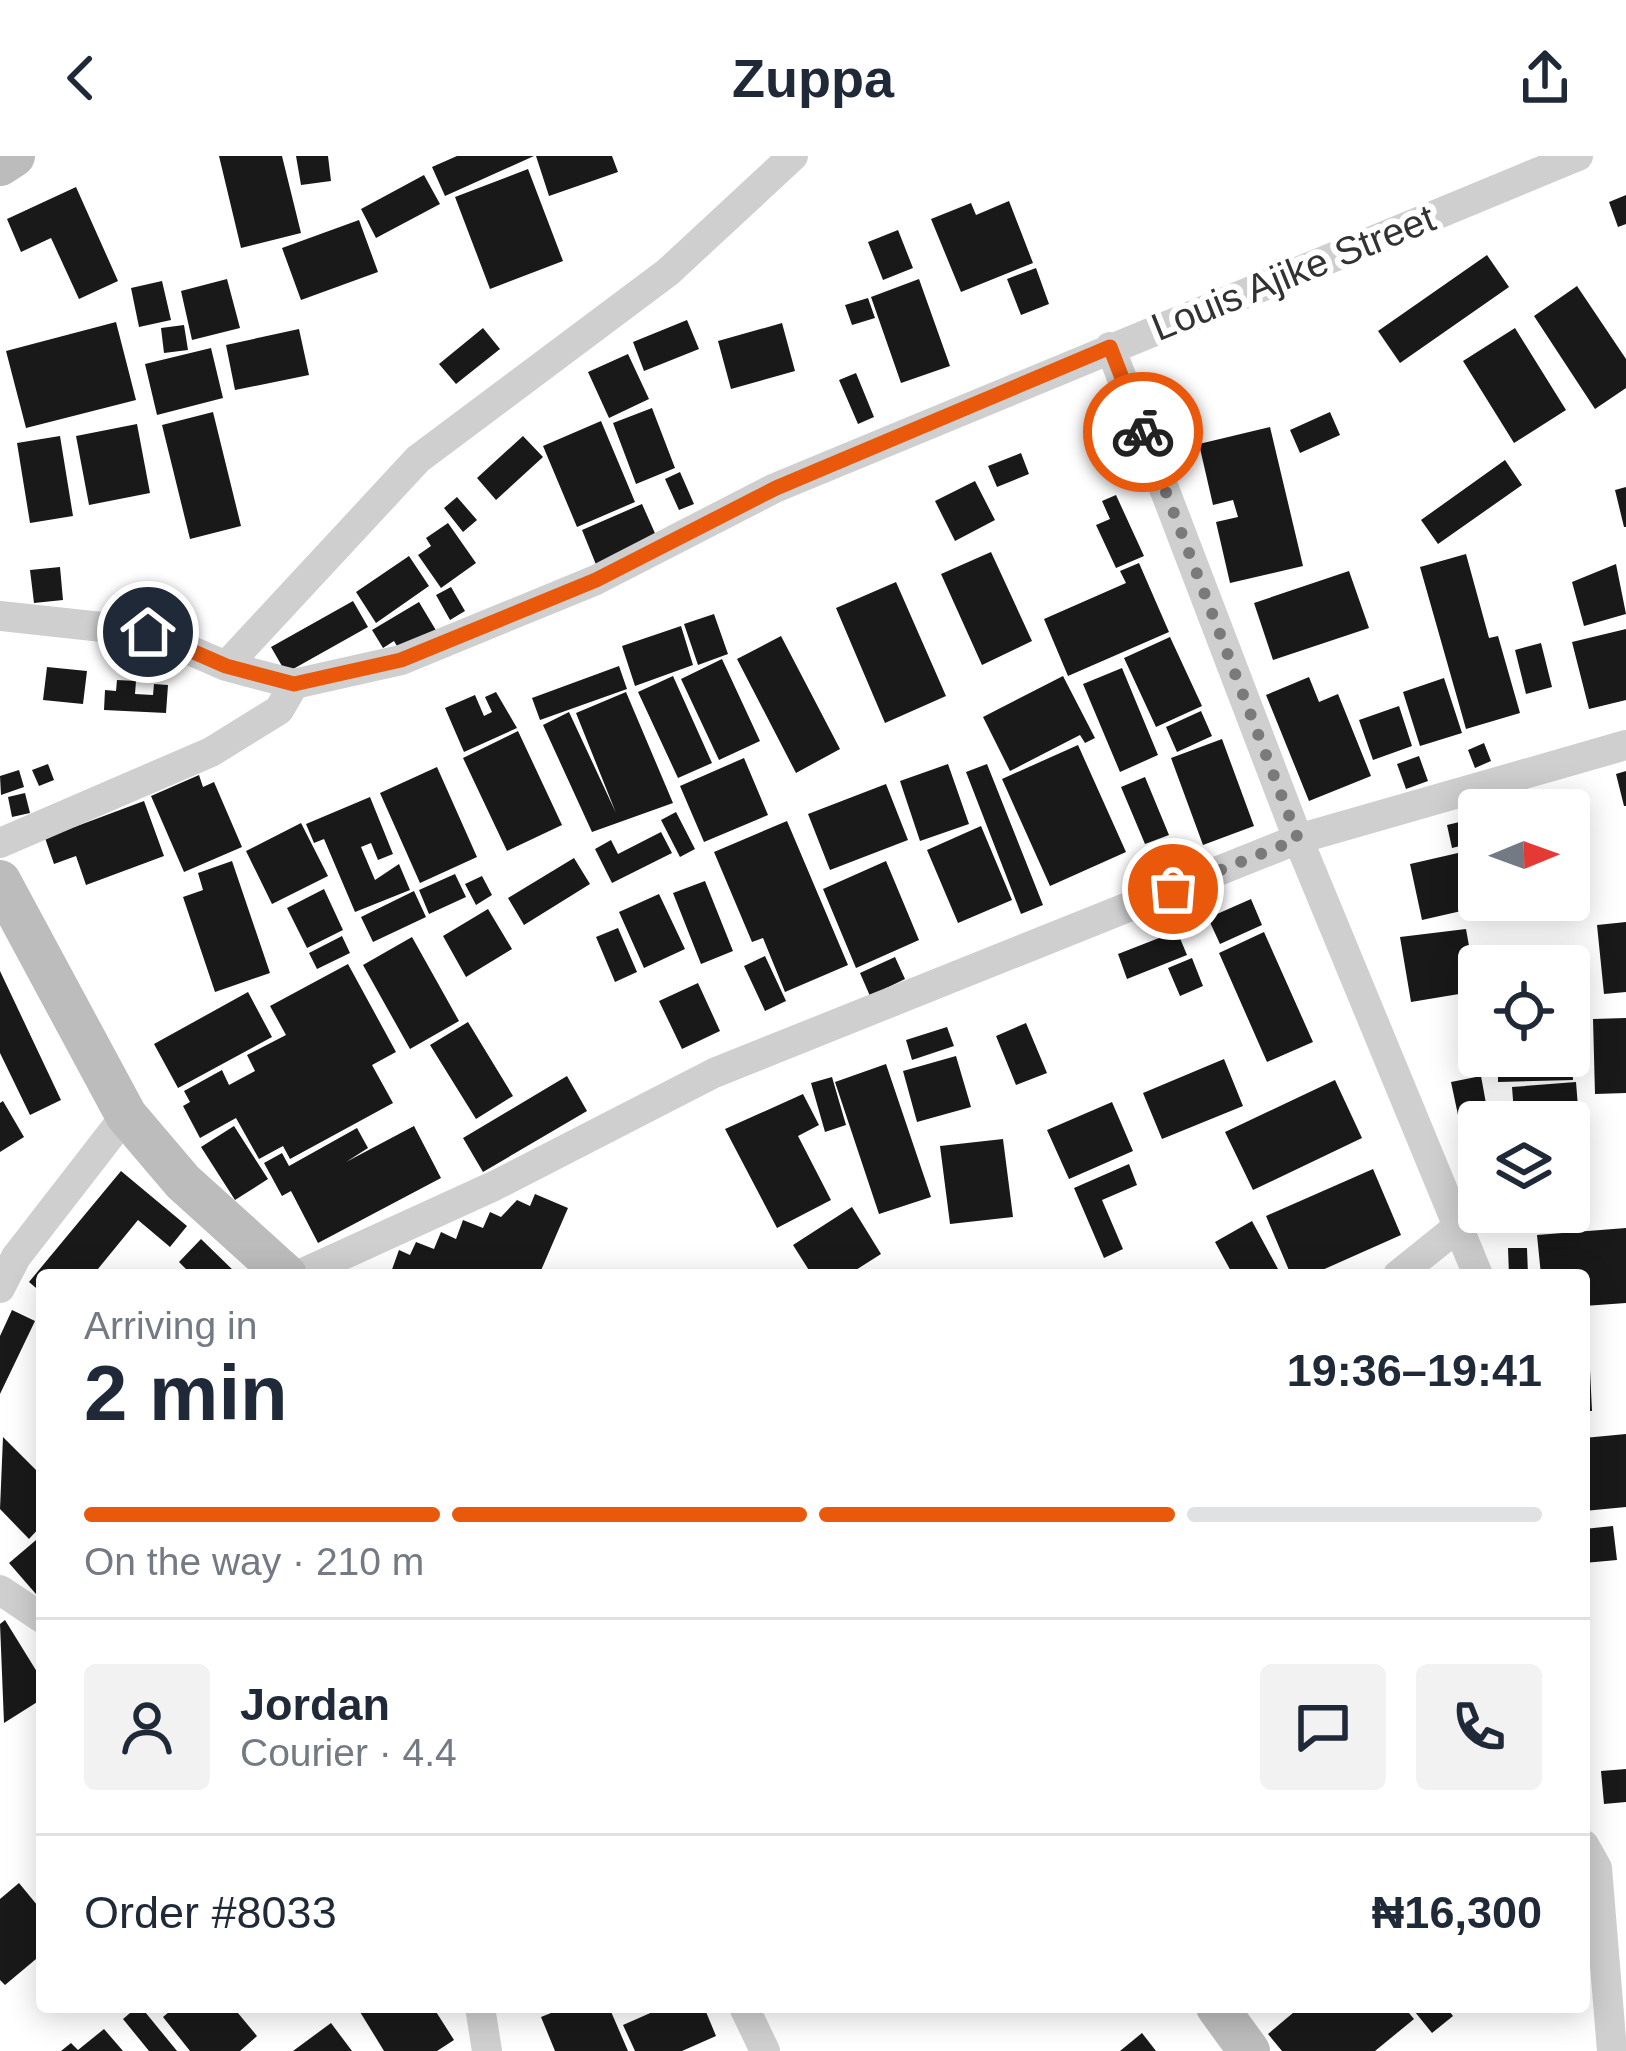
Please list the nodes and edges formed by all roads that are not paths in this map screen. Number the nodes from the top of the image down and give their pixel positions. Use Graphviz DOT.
graph roads {
  1 [pos="14,156"];
  2 [pos="793,156"];
  3 [pos="1578,156"];
  4 [pos="0,165"];
  5 [pos="1110,347"];
  6 [pos="0,616"];
  7 [pos="226,666"];
  8 [pos="294,684"];
  9 [pos="1626,745"];
  10 [pos="1298,839"];
  11 [pos="0,843"];
  12 [pos="0,881"];
  13 [pos="126,1115"];
  14 [pos="1458,1221"];
  15 [pos="1458,1228"];
  16 [pos="1463,1233"];
  17 [pos="279,1269"];
  18 [pos="312,1269"];
  19 [pos="1406,1269"];
  20 [pos="1476,1269"];
  21 [pos="0,1288"];
  22 [pos="0,1591"];
  23 [pos="36,1614"];
  24 [pos="1590,1855"];
  25 [pos="481,2013"];
  26 [pos="747,2013"];
  27 [pos="1221,2013"];
  28 [pos="488,2051"];
  29 [pos="765,2051"];
  30 [pos="1249,2051"];
  31 [pos="1612,2051"];
  1 -- 4 [label="street"];
  2 -- 7 [label="street"];
  3 -- 5 [label="street, Louis Ajike Street"];
  5 -- 8 [label="street, Louis Ajike Street"];
  5 -- 10 [label="street"];
  6 -- 7 [label="street, Louis Ajike Street"];
  7 -- 8 [label="street, Louis Ajike Street"];
  8 -- 11 [label="street"];
  9 -- 10 [label="street"];
  10 -- 14 [label="street"];
  10 -- 18 [label="street"];
  12 -- 13 [label="street"];
  13 -- 17 [label="street"];
  13 -- 21 [label="street"];
  15 -- 19 [label="street"];
  16 -- 20 [label="street"];
  22 -- 23 [label="street"];
  24 -- 31 [label="street"];
  25 -- 28 [label="street"];
  26 -- 29 [label="street"];
  27 -- 30 [label="street"];
}
